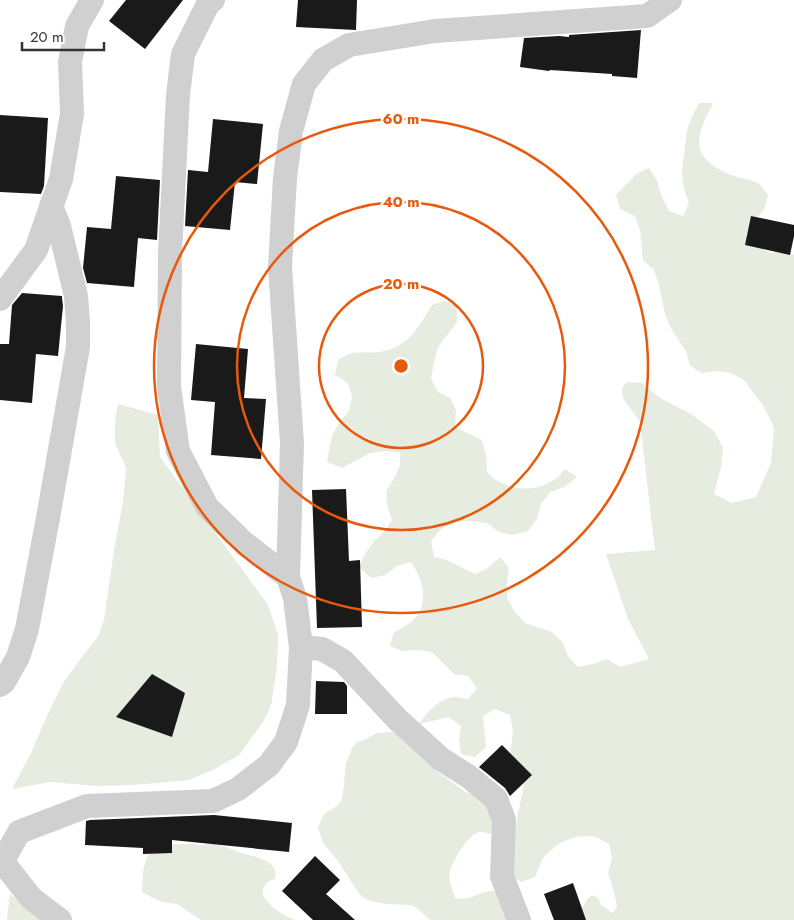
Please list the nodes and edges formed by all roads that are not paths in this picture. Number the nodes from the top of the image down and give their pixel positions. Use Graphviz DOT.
graph roads {
  1 [pos="92,0"];
  2 [pos="213,0"];
  3 [pos="670,0"];
  4 [pos="51,206"];
  5 [pos="0,299"];
  6 [pos="288,577"];
  7 [pos="301,647"];
  8 [pos="0,685"];
  9 [pos="1,864"];
  10 [pos="60,920"];
  11 [pos="519,920"];
  1 -- 4 [label="street"];
  2 -- 6 [label="street"];
  3 -- 6 [label="street"];
  4 -- 5 [label="street"];
  4 -- 8 [label="street"];
  6 -- 7 [label="street"];
  7 -- 9 [label="street"];
  7 -- 11 [label="street"];
  9 -- 10 [label="street"];
}
